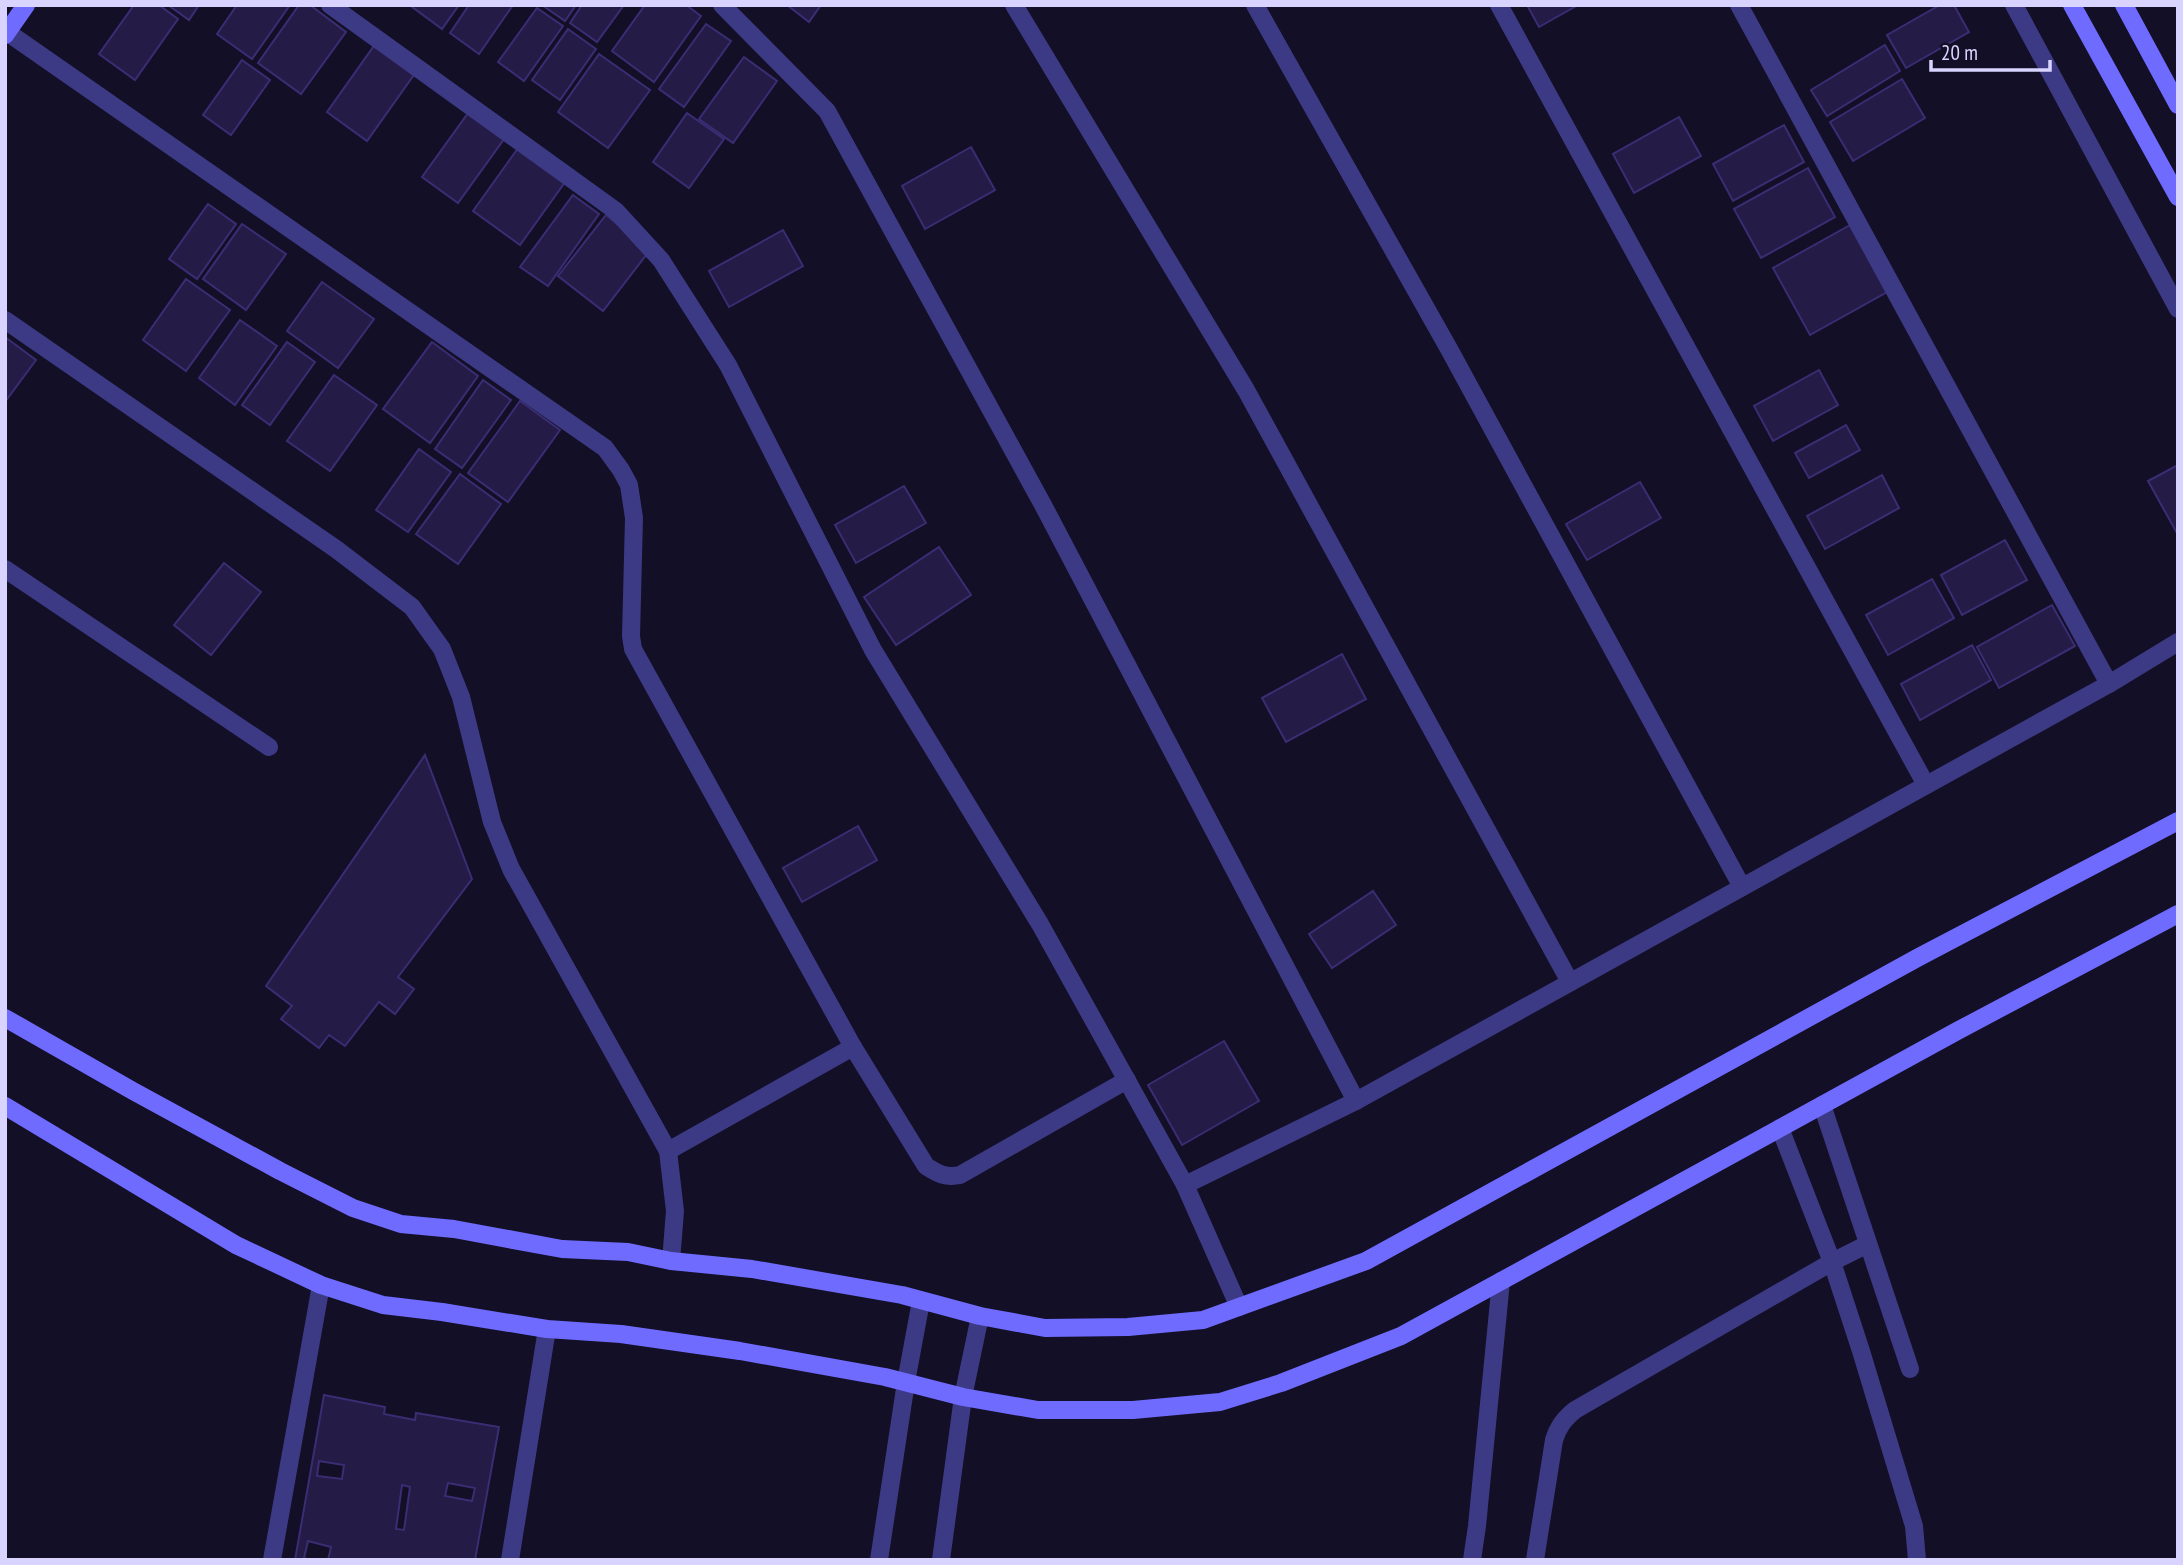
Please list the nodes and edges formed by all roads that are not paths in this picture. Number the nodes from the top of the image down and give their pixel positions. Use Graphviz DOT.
graph roads {
  1 [pos="26,5"];
  2 [pos="330,5"];
  3 [pos="722,5"];
  4 [pos="1014,5"];
  5 [pos="1255,5"];
  6 [pos="1499,5"];
  7 [pos="1740,5"];
  8 [pos="2014,5"];
  9 [pos="2072,5"];
  10 [pos="2124,5"];
  11 [pos="6,34"];
  12 [pos="2178,105"];
  13 [pos="2178,197"];
  14 [pos="2178,309"];
  15 [pos="5,320"];
  16 [pos="5,569"];
  17 [pos="2178,642"];
  18 [pos="2109,684"];
  19 [pos="269,747"];
  20 [pos="1926,785"];
  21 [pos="2178,821"];
  22 [pos="1742,887"];
  23 [pos="2178,914"];
  24 [pos="1570,982"];
  25 [pos="5,1018"];
  26 [pos="853,1047"];
  27 [pos="1127,1080"];
  28 [pos="1356,1101"];
  29 [pos="1822,1105"];
  30 [pos="5,1106"];
  31 [pos="1780,1128"];
  32 [pos="668,1152"];
  33 [pos="1185,1185"];
  34 [pos="1868,1244"];
  35 [pos="671,1261"];
  36 [pos="1832,1262"];
  37 [pos="1501,1281"];
  38 [pos="321,1285"];
  39 [pos="921,1301"];
  40 [pos="1239,1307"];
  41 [pos="980,1316"];
  42 [pos="547,1329"];
  43 [pos="1910,1369"];
  44 [pos="906,1382"];
  45 [pos="963,1397"];
  46 [pos="272,1560"];
  47 [pos="510,1560"];
  48 [pos="879,1560"];
  49 [pos="941,1560"];
  50 [pos="1472,1560"];
  51 [pos="1535,1560"];
  52 [pos="1917,1560"];
  1 -- 11 [label="street"];
  2 -- 27 [label="street"];
  3 -- 28 [label="street"];
  4 -- 24 [label="street"];
  5 -- 22 [label="street"];
  6 -- 20 [label="street"];
  7 -- 18 [label="street"];
  8 -- 14 [label="street"];
  9 -- 13 [label="street"];
  10 -- 12 [label="street"];
  11 -- 26 [label="street"];
  15 -- 32 [label="street"];
  16 -- 19 [label="street"];
  17 -- 18 [label="street"];
  18 -- 20 [label="street"];
  20 -- 22 [label="street"];
  21 -- 40 [label="street"];
  22 -- 24 [label="street"];
  23 -- 29 [label="street"];
  24 -- 28 [label="street"];
  25 -- 35 [label="street"];
  26 -- 27 [label="street"];
  26 -- 32 [label="street"];
  27 -- 33 [label="street"];
  28 -- 33 [label="street"];
  29 -- 31 [label="street"];
  29 -- 34 [label="street"];
  30 -- 38 [label="street"];
  31 -- 36 [label="street"];
  31 -- 37 [label="street"];
  32 -- 35 [label="street"];
  33 -- 40 [label="street"];
  34 -- 36 [label="street"];
  34 -- 43 [label="street"];
  35 -- 39 [label="street"];
  36 -- 51 [label="street"];
  36 -- 52 [label="street"];
  37 -- 45 [label="street"];
  37 -- 50 [label="street"];
  38 -- 42 [label="street"];
  38 -- 46 [label="street"];
  39 -- 41 [label="street"];
  39 -- 44 [label="street"];
  40 -- 41 [label="street"];
  41 -- 45 [label="street"];
  42 -- 44 [label="street"];
  42 -- 47 [label="street"];
  44 -- 45 [label="street"];
  44 -- 48 [label="street"];
  45 -- 49 [label="street"];
}
